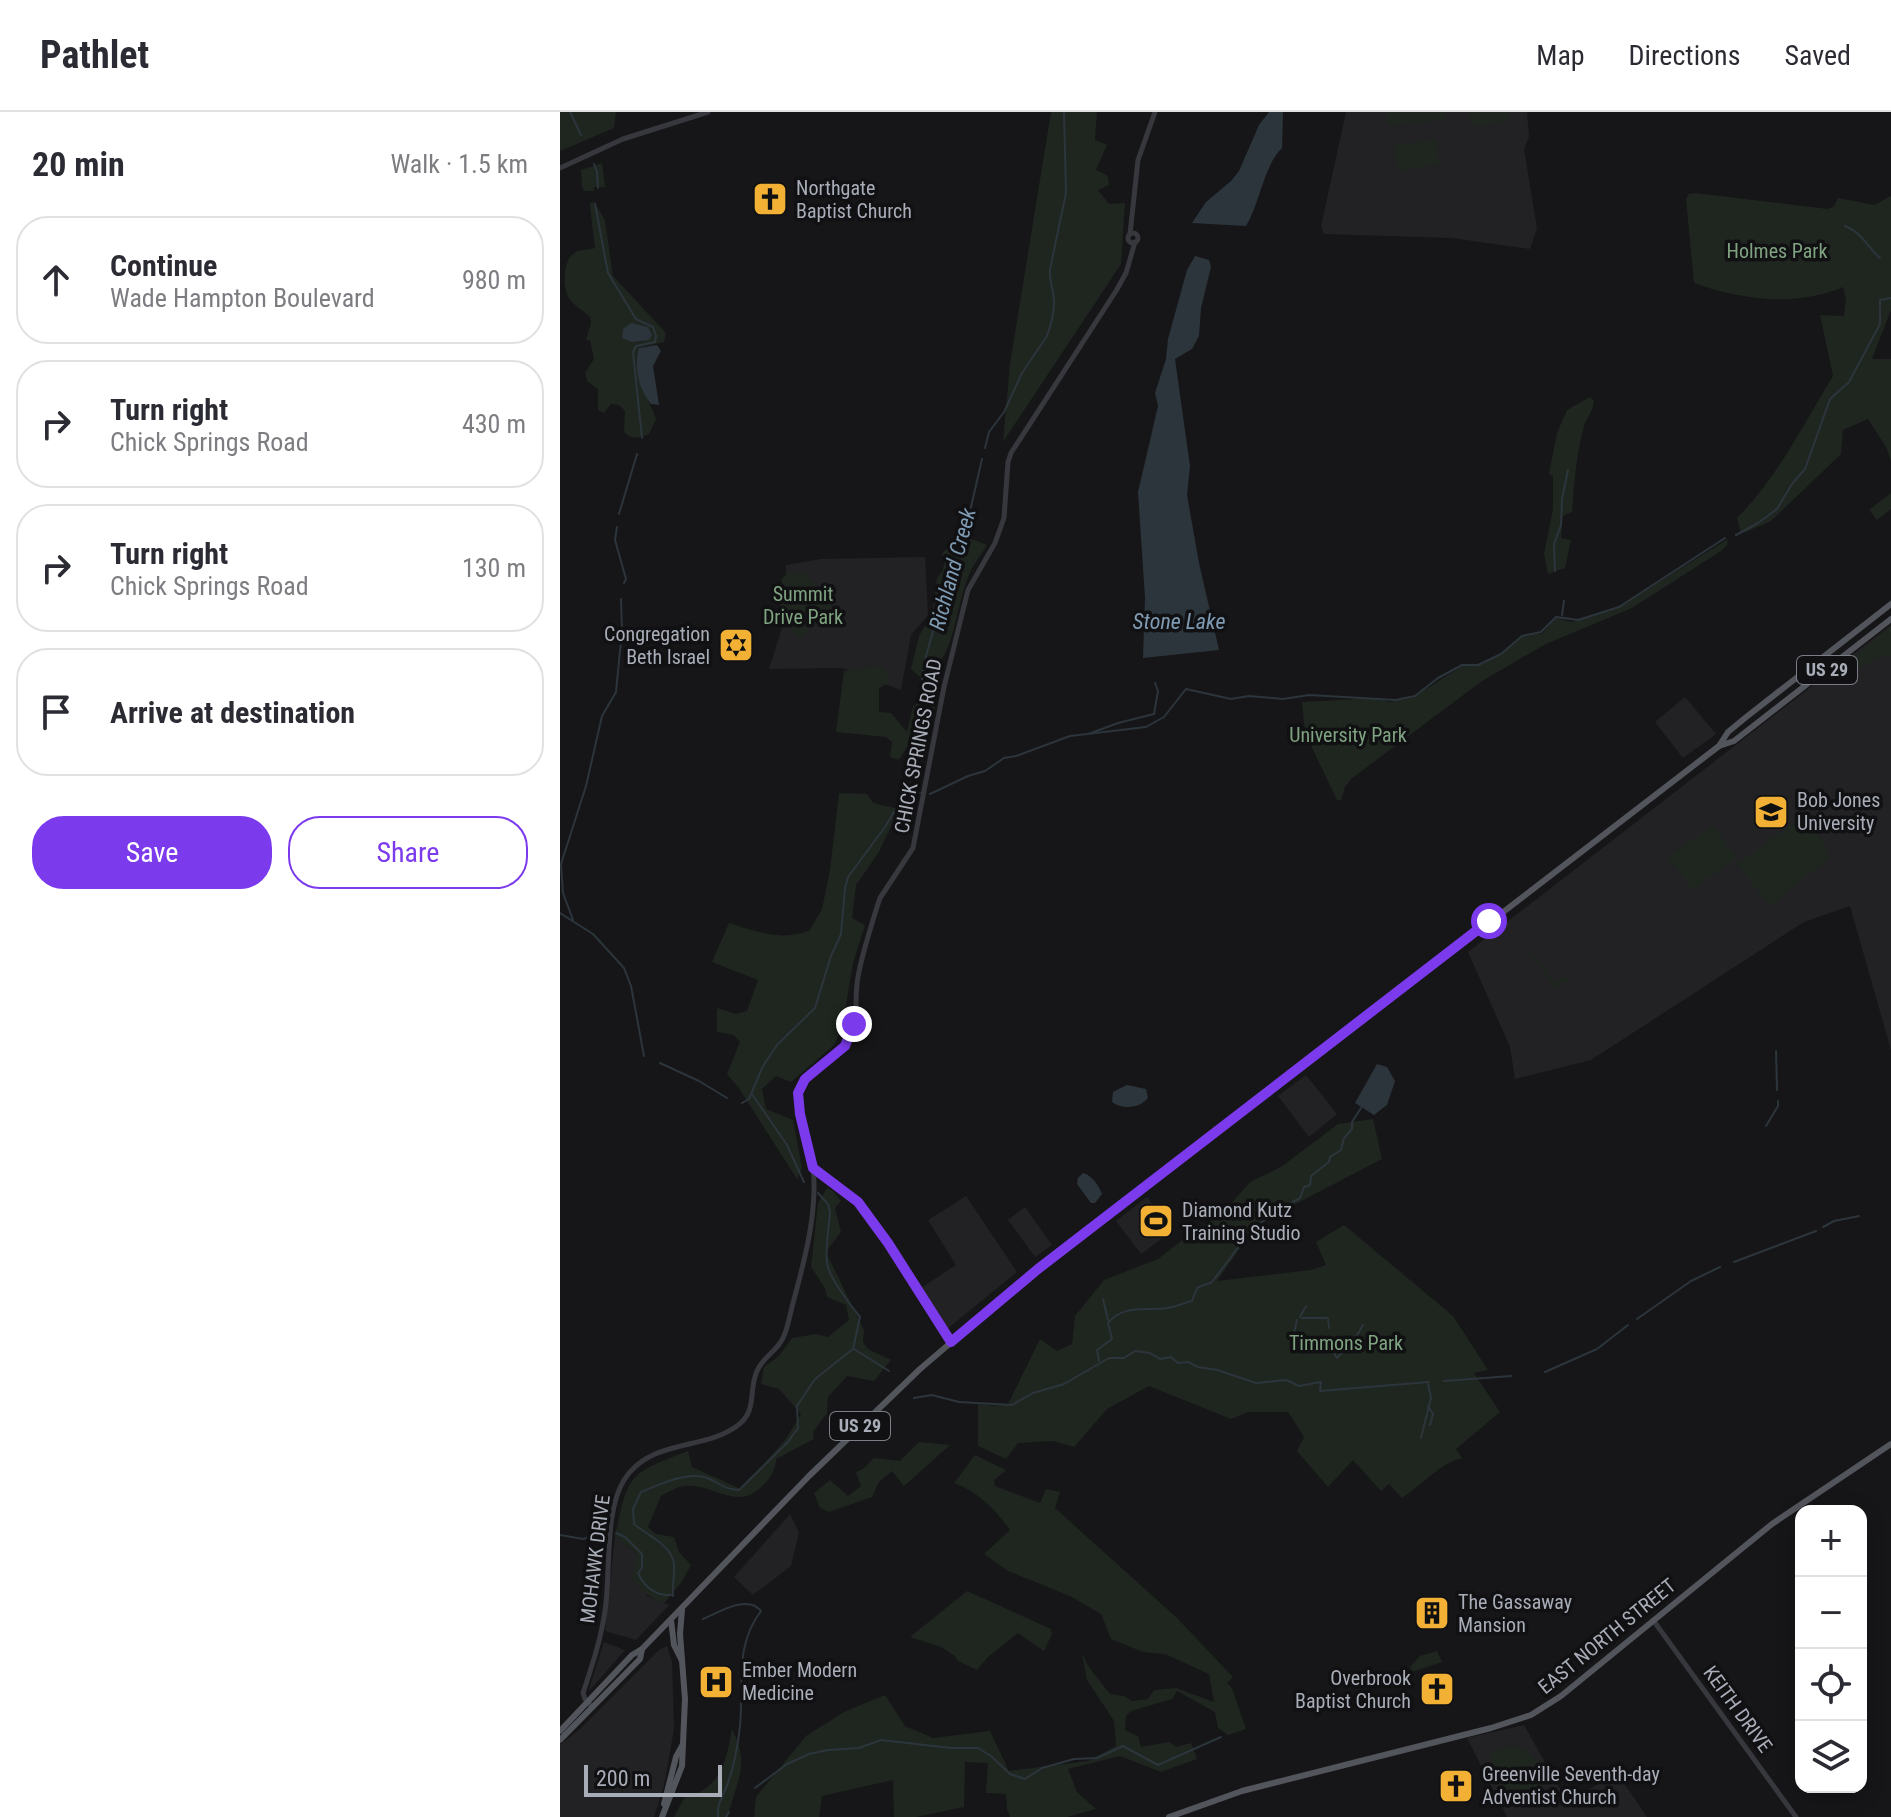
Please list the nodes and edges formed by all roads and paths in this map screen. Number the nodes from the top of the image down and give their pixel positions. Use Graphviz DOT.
graph roads {
  1 [pos="708,112"];
  2 [pos="1155,112"];
  3 [pos="560,168"];
  4 [pos="1891,604"];
  5 [pos="1891,619"];
  6 [pos="1719,746"];
  7 [pos="813,1168"];
  8 [pos="951,1342"];
  9 [pos="1891,1444"];
  10 [pos="682,1609"];
  11 [pos="671,1620"];
  12 [pos="1653,1620"];
  13 [pos="683,1664"];
  14 [pos="590,1705"];
  15 [pos="560,1731"];
  16 [pos="560,1740"];
  17 [pos="682,1745"];
  18 [pos="674,1764"];
  19 [pos="671,1797"];
  20 [pos="662,1816"];
  21 [pos="1169,1817"];
  22 [pos="1796,1817"];
  1 -- 3 [label="street"];
  2 -- 7 [label="street, CHICK SPRINGS ROAD"];
  4 -- 6 [label="main road, US 29"];
  5 -- 6 [label="main road, US 29"];
  6 -- 8 [label="main road, US 29"];
  7 -- 8 [label="street"];
  7 -- 14 [label="street, MOHAWK DRIVE"];
  8 -- 10 [label="main road, US 29"];
  9 -- 12 [label="main road, EAST NORTH STREET"];
  10 -- 11 [label="main road"];
  10 -- 13 [label="main road"];
  11 -- 13 [label="main road"];
  11 -- 14 [label="main road"];
  12 -- 21 [label="main road, EAST NORTH STREET"];
  12 -- 22 [label="street, KEITH DRIVE"];
  13 -- 17 [label="main road"];
  14 -- 15 [label="main road"];
  14 -- 16 [label="main road"];
  17 -- 18 [label="main road"];
  17 -- 19 [label="main road"];
  18 -- 19 [label="main road"];
  18 -- 20 [label="main road"];
  19 -- 20 [label="main road"];
}
